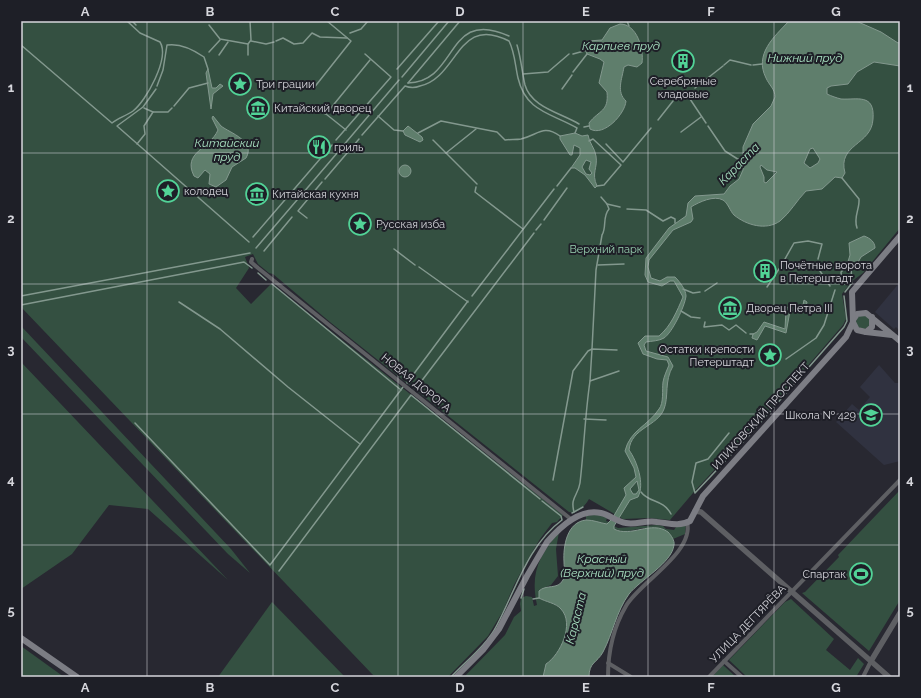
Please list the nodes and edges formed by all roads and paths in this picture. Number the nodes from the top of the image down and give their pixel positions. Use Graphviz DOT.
graph roads {
  1 [pos="900,236"];
  2 [pos="252,259"];
  3 [pos="870,315"];
  4 [pos="853,321"];
  5 [pos="866,332"];
  6 [pos="846,337"];
  7 [pos="898,339"];
  8 [pos="900,480"];
  9 [pos="695,511"];
  10 [pos="572,520"];
  11 [pos="688,522"];
  12 [pos="792,592"];
  13 [pos="900,613"];
  14 [pos="21,638"];
  15 [pos="724,661"];
  16 [pos="871,661"];
  17 [pos="608,663"];
  18 [pos="77,677"];
  19 [pos="456,677"];
  20 [pos="608,677"];
  21 [pos="631,677"];
  22 [pos="709,677"];
  23 [pos="742,677"];
  24 [pos="863,677"];
  25 [pos="889,677"];
  1 -- 4 [label="main road, ИЛИКОВСКИЙ ПРОСПЕКТ"];
  2 -- 10 [label="street, НОВАЯ ДОРОГА"];
  3 -- 4 [label="main road"];
  3 -- 5 [label="main road"];
  3 -- 7 [label="main road"];
  4 -- 5 [label="main road"];
  4 -- 6 [label="main road, ИЛИКОВСКИЙ ПРОСПЕКТ"];
  5 -- 6 [label="main road"];
  5 -- 7 [label="main road"];
  6 -- 9 [label="main road, ИЛИКОВСКИЙ ПРОСПЕКТ"];
  8 -- 12 [label="street, УЛИЦА ДЕГТЯРЁВА"];
  9 -- 11 [label="main road, ИЛИКОВСКИЙ ПРОСПЕКТ"];
  9 -- 12 [label="street"];
  10 -- 11 [label="main road"];
  10 -- 19 [label="main road"];
  11 -- 17 [label="street"];
  12 -- 15 [label="street, УЛИЦА ДЕГТЯРЁВА"];
  12 -- 16 [label="street"];
  13 -- 16 [label="street"];
  14 -- 18 [label="main road"];
  15 -- 22 [label="street, УЛИЦА ДЕГТЯРЁВА"];
  15 -- 23 [label="street"];
  16 -- 24 [label="street"];
  16 -- 25 [label="street"];
  17 -- 20 [label="street"];
  17 -- 21 [label="street"];
}
